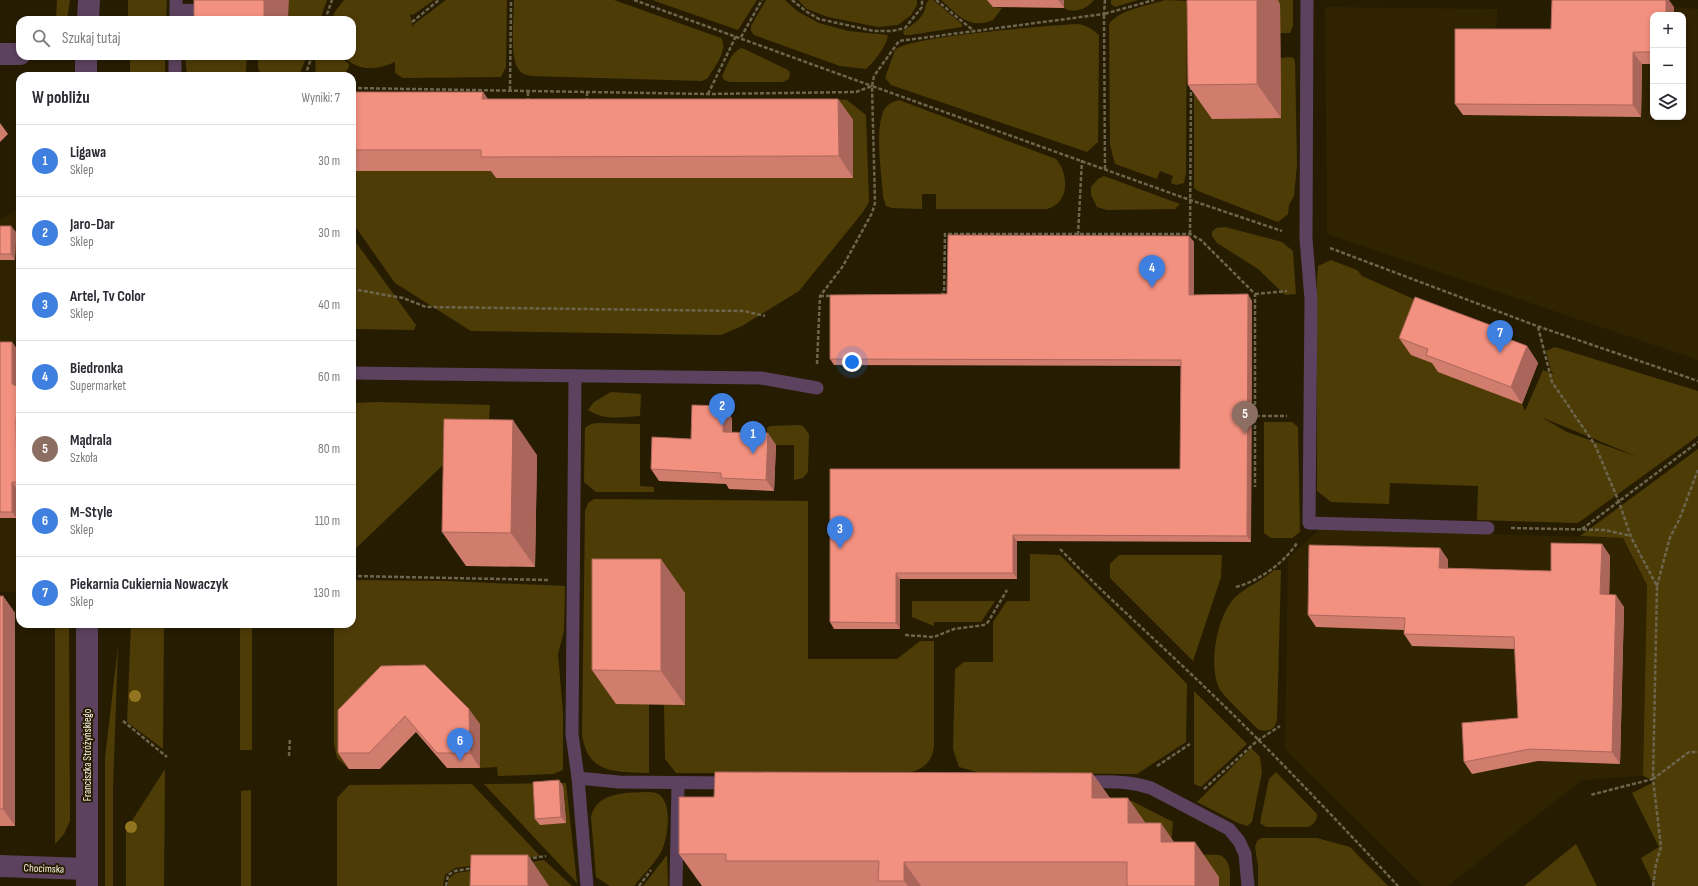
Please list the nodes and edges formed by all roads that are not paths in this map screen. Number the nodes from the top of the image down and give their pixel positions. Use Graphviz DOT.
graph roads {
  1 [pos="88,0"];
  2 [pos="1307,0"];
  3 [pos="176,10"];
  4 [pos="218,11"];
  5 [pos="88,16"];
  6 [pos="0,54"];
  7 [pos="16,54"];
  8 [pos="86,60"];
  9 [pos="175,60"];
  10 [pos="86,72"];
  11 [pos="175,72"];
  12 [pos="356,373"];
  13 [pos="575,376"];
  14 [pos="817,388"];
  15 [pos="1488,528"];
  16 [pos="87,628"];
  17 [pos="578,778"];
  18 [pos="1067,782"];
  19 [pos="745,783"];
  20 [pos="678,784"];
  21 [pos="0,866"];
  22 [pos="87,877"];
  23 [pos="586,886"];
  24 [pos="676,886"];
  25 [pos="1248,886"];
  1 -- 5 [label="street"];
  2 -- 15 [label="lane"];
  3 -- 4 [label="lane"];
  6 -- 7 [label="street"];
  8 -- 10 [label="street"];
  9 -- 11 [label="lane"];
  12 -- 13 [label="lane"];
  13 -- 14 [label="lane"];
  13 -- 17 [label="lane"];
  16 -- 22 [label="street, Franciszka Stróżyńskiego"];
  17 -- 20 [label="lane"];
  17 -- 23 [label="lane"];
  18 -- 25 [label="lane"];
  19 -- 20 [label="lane"];
  20 -- 24 [label="lane"];
  21 -- 22 [label="street, Chocimska"];
}
